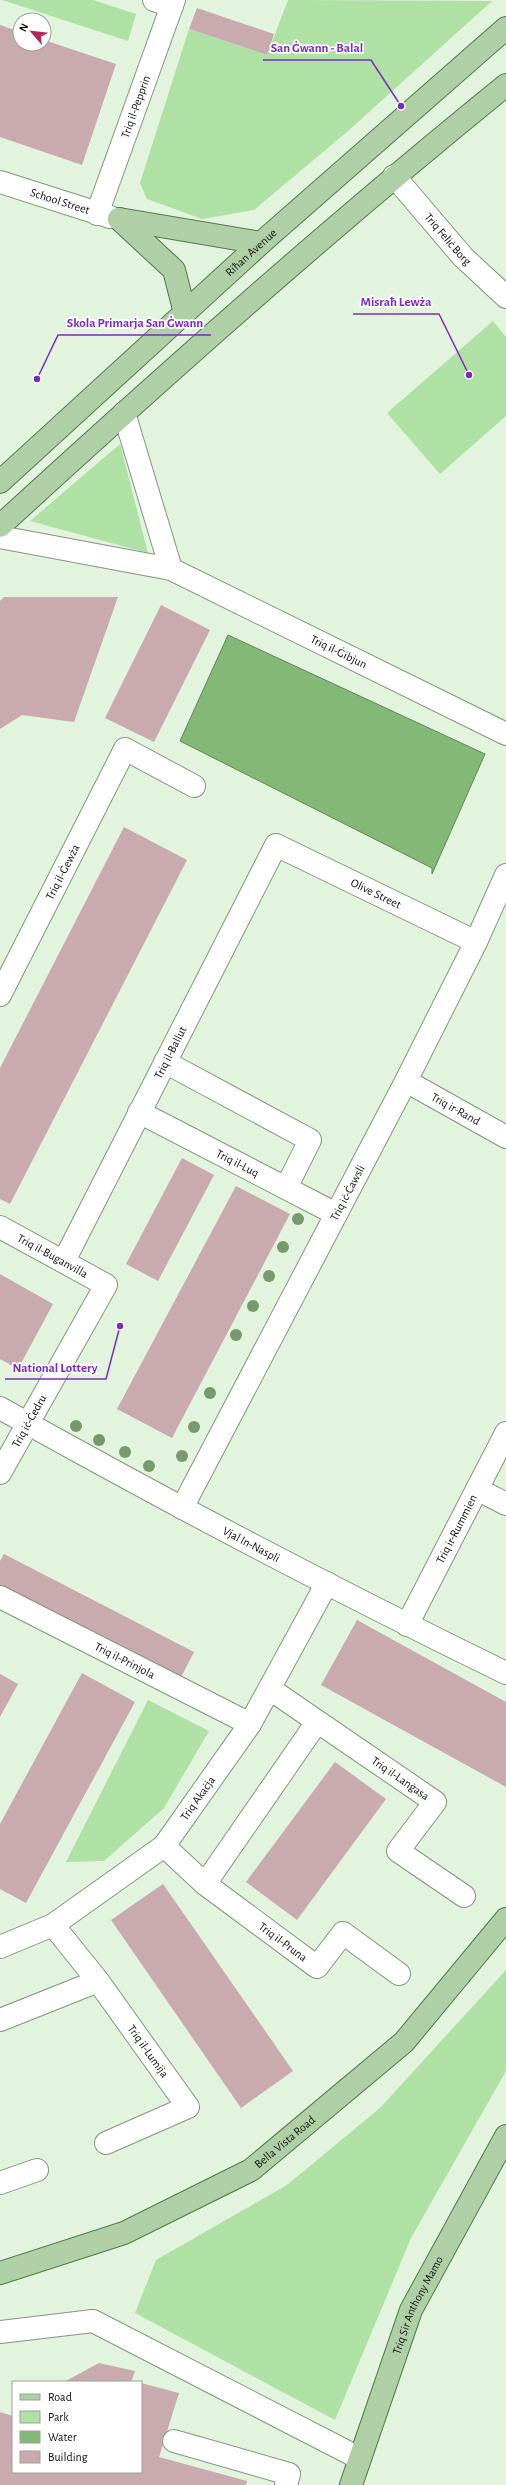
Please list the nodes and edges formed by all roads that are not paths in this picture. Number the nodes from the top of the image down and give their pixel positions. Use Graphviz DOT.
graph roads {
  1 [pos="167,2"];
  2 [pos="506,28"];
  3 [pos="506,85"];
  4 [pos="394,176"];
  5 [pos="0,182"];
  6 [pos="97,214"];
  7 [pos="119,219"];
  8 [pos="261,243"];
  9 [pos="506,297"];
  10 [pos="185,314"];
  11 [pos="124,413"];
  12 [pos="0,482"];
  13 [pos="0,526"];
  14 [pos="0,537"];
  15 [pos="171,569"];
  16 [pos="506,734"];
  17 [pos="194,786"];
  18 [pos="276,845"];
  19 [pos="506,875"];
  20 [pos="476,942"];
  21 [pos="0,995"];
  22 [pos="165,1062"];
  23 [pos="406,1081"];
  24 [pos="139,1112"];
  25 [pos="506,1137"];
  26 [pos="286,1188"];
  27 [pos="336,1214"];
  28 [pos="0,1227"];
  29 [pos="64,1260"];
  30 [pos="106,1285"];
  31 [pos="0,1408"];
  32 [pos="27,1424"];
  33 [pos="506,1433"];
  34 [pos="0,1473"];
  35 [pos="477,1489"];
  36 [pos="506,1504"];
  37 [pos="182,1508"];
  38 [pos="327,1583"];
  39 [pos="0,1597"];
  40 [pos="408,1625"];
  41 [pos="506,1673"];
  42 [pos="270,1689"];
  43 [pos="317,1722"];
  44 [pos="250,1724"];
  45 [pos="164,1846"];
  46 [pos="205,1884"];
  47 [pos="464,1896"];
  48 [pos="506,1919"];
  49 [pos="53,1925"];
  50 [pos="0,1947"];
  51 [pos="399,1974"];
  52 [pos="98,1981"];
  53 [pos="0,2020"];
  54 [pos="506,2136"];
  55 [pos="106,2143"];
  56 [pos="37,2170"];
  57 [pos="0,2183"];
  58 [pos="0,2273"];
  59 [pos="0,2332"];
  60 [pos="174,2441"];
  61 [pos="359,2458"];
  62 [pos="286,2485"];
  63 [pos="351,2485"];
  1 -- 6 [label="street, Triq il-Pepprin"];
  2 -- 8 [label="main road, Riħan Avenue"];
  3 -- 4 [label="main road"];
  4 -- 9 [label="street, Triq Feliċ Borg"];
  4 -- 11 [label="main road"];
  5 -- 6 [label="street, School Street"];
  6 -- 7 [label="street, School Street"];
  7 -- 8 [label="main road"];
  7 -- 10 [label="main road"];
  8 -- 10 [label="main road, Riħan Avenue"];
  10 -- 12 [label="main road, Riħan Avenue"];
  11 -- 13 [label="main road"];
  11 -- 15 [label="street"];
  14 -- 15 [label="street, Triq il-Ġibjun"];
  15 -- 16 [label="street, Triq il-Ġibjun"];
  17 -- 21 [label="street, Triq il-Ġewża"];
  18 -- 20 [label="street, Olive Street"];
  18 -- 22 [label="street, Triq il-Ballut"];
  19 -- 20 [label="street, Triq iċ-Ċawsli"];
  20 -- 23 [label="street, Triq iċ-Ċawsli"];
  22 -- 24 [label="street, Triq il-Ballut"];
  22 -- 26 [label="street"];
  23 -- 25 [label="street, Triq ir-Rand"];
  23 -- 27 [label="street, Triq iċ-Ċawsli"];
  24 -- 26 [label="street, Triq il-Luq"];
  24 -- 29 [label="street, Triq il-Ballut"];
  26 -- 27 [label="street, Triq il-Luq"];
  27 -- 37 [label="street, Triq iċ-Ċawsli"];
  28 -- 29 [label="street, Triq il-Buganvilla"];
  29 -- 30 [label="street, Triq il-Buganvilla"];
  30 -- 32 [label="street, Triq iċ-Ċedru"];
  31 -- 32 [label="street, Vjal In-Naspli"];
  32 -- 34 [label="street, Triq iċ-Ċedru"];
  32 -- 37 [label="street, Vjal In-Naspli"];
  33 -- 35 [label="street, Triq ir-Rummien"];
  35 -- 36 [label="street"];
  35 -- 40 [label="street, Triq ir-Rummien"];
  37 -- 38 [label="street, Vjal In-Naspli"];
  38 -- 40 [label="street, Vjal In-Naspli"];
  38 -- 42 [label="street, Triq Akaċja"];
  39 -- 44 [label="street, Triq il-Prinjola"];
  40 -- 41 [label="street, Vjal In-Naspli"];
  42 -- 43 [label="street, Triq il-Lanġasa"];
  42 -- 44 [label="street, Triq Akaċja"];
  43 -- 46 [label="street"];
  43 -- 47 [label="street, Triq il-Lanġasa"];
  44 -- 45 [label="street, Triq Akaċja"];
  45 -- 46 [label="street, Triq il-Pruna"];
  45 -- 49 [label="street, Triq Akaċja"];
  46 -- 51 [label="street, Triq il-Pruna"];
  48 -- 58 [label="main road, Bella Vista Road"];
  49 -- 50 [label="street, Triq Akaċja"];
  49 -- 52 [label="street, Triq il-Lumija"];
  52 -- 53 [label="street"];
  52 -- 55 [label="street, Triq il-Lumija"];
  54 -- 61 [label="main road, Triq Sir Anthony Mamo"];
  56 -- 57 [label="street"];
  59 -- 61 [label="street"];
  60 -- 62 [label="street"];
  61 -- 63 [label="main road, Triq Sir Anthony Mamo"];
}
